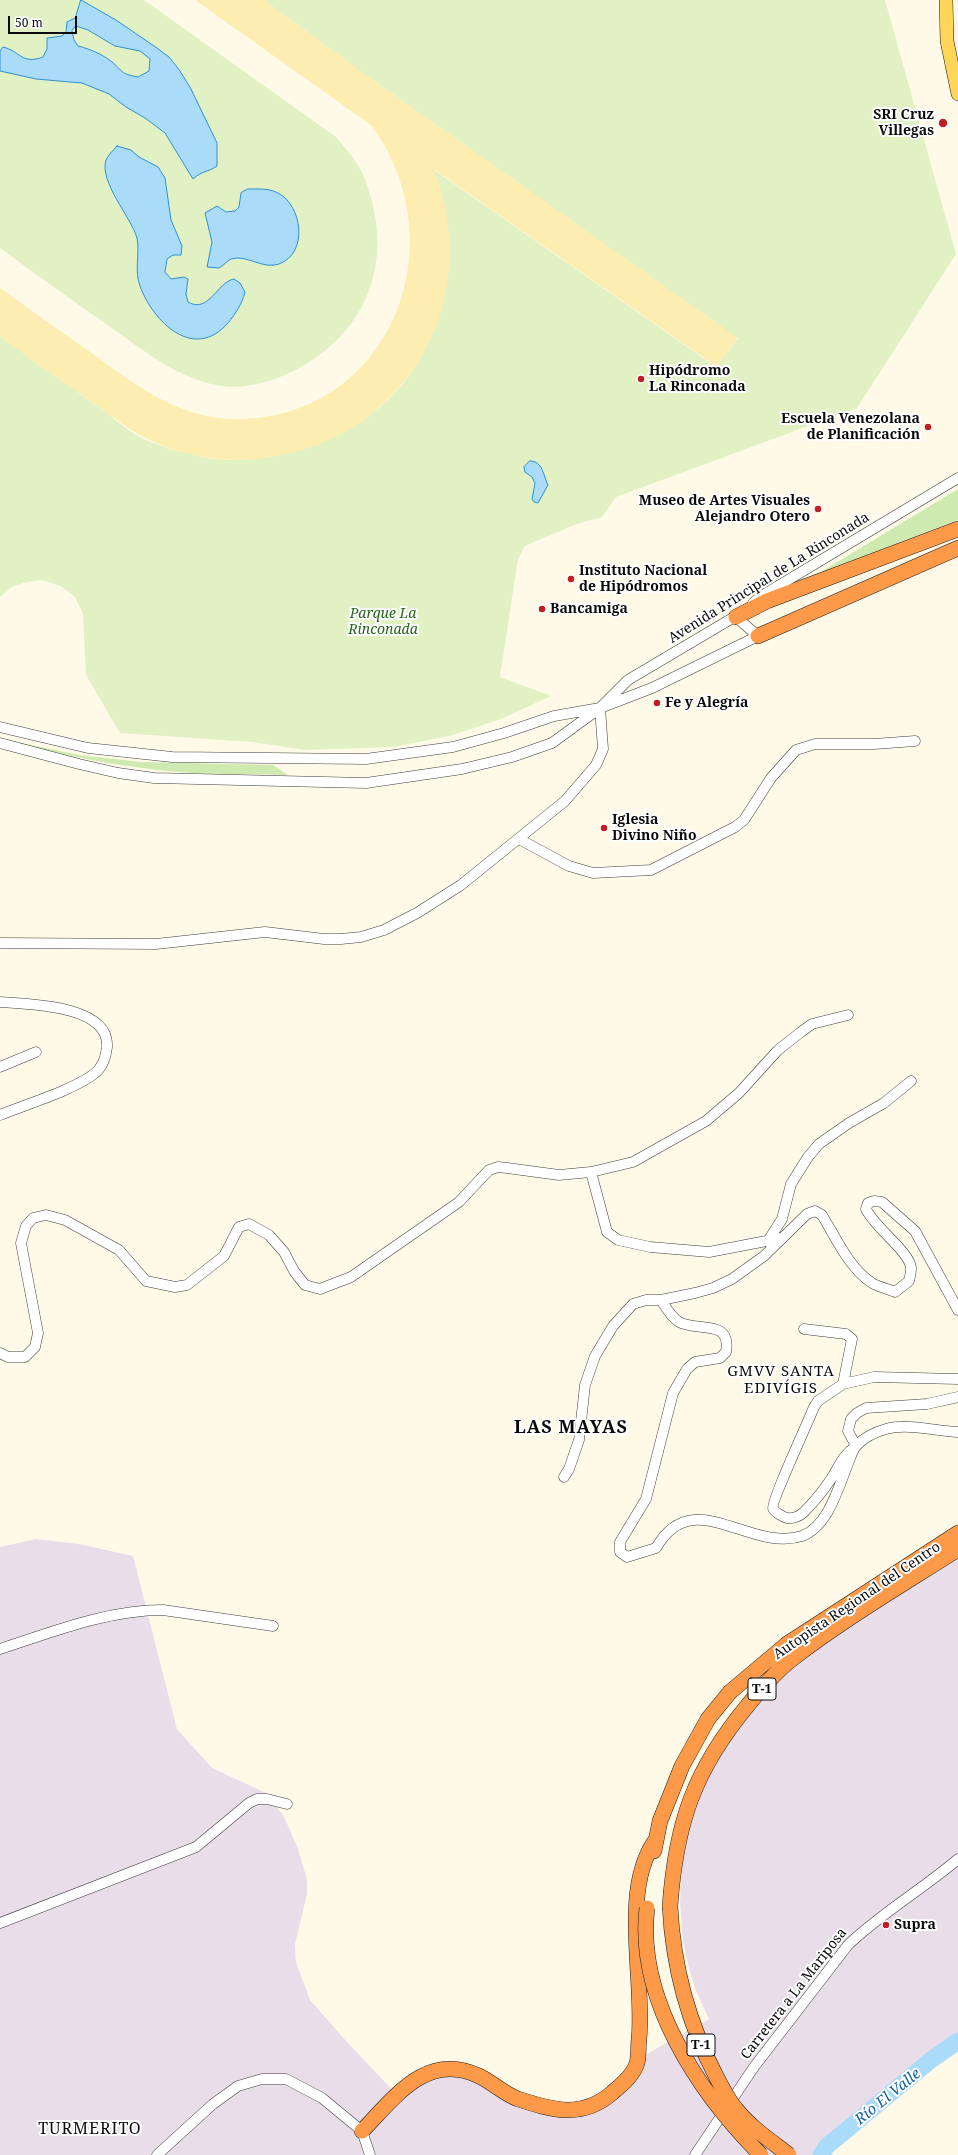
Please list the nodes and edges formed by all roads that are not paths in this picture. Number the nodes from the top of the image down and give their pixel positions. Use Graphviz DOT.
graph roads {
  1 [pos="946,0"];
  2 [pos="958,94"];
  3 [pos="958,478"];
  4 [pos="958,529"];
  5 [pos="958,548"];
  6 [pos="736,617"];
  7 [pos="758,636"];
  8 [pos="600,708"];
  9 [pos="0,727"];
  10 [pos="915,741"];
  11 [pos="0,743"];
  12 [pos="519,839"];
  13 [pos="0,943"];
  14 [pos="0,1002"];
  15 [pos="848,1015"];
  16 [pos="36,1052"];
  17 [pos="0,1067"];
  18 [pos="910,1081"];
  19 [pos="0,1115"];
  20 [pos="591,1172"];
  21 [pos="782,1238"];
  22 [pos="768,1241"];
  23 [pos="661,1300"];
  24 [pos="958,1310"];
  25 [pos="804,1329"];
  26 [pos="0,1353"];
  27 [pos="958,1379"];
  28 [pos="843,1384"];
  29 [pos="958,1398"];
  30 [pos="958,1432"];
  31 [pos="856,1446"];
  32 [pos="564,1477"];
  33 [pos="958,1534"];
  34 [pos="958,1550"];
  35 [pos="273,1626"];
  36 [pos="0,1649"];
  37 [pos="287,1804"];
  38 [pos="655,1841"];
  39 [pos="956,1863"];
  40 [pos="0,1923"];
  41 [pos="362,2131"];
  42 [pos="157,2155"];
  43 [pos="370,2155"];
  44 [pos="695,2155"];
  45 [pos="760,2155"];
  46 [pos="789,2155"];
  1 -- 2 [label="main road"];
  3 -- 6 [label="street, Avenida Principal de La Rinconada"];
  4 -- 6 [label="highway"];
  5 -- 7 [label="highway"];
  6 -- 7 [label="street"];
  6 -- 8 [label="street, Avenida Principal de La Rinconada"];
  7 -- 8 [label="street, Avenida Principal de La Rinconada"];
  8 -- 9 [label="street, Avenida Principal de La Rinconada"];
  8 -- 11 [label="street, Avenida Principal de La Rinconada"];
  8 -- 12 [label="street"];
  10 -- 12 [label="street"];
  12 -- 13 [label="street"];
  14 -- 19 [label="street"];
  15 -- 20 [label="street"];
  16 -- 17 [label="street"];
  18 -- 22 [label="street"];
  20 -- 22 [label="street"];
  20 -- 26 [label="street"];
  21 -- 22 [label="street"];
  21 -- 23 [label="street"];
  21 -- 24 [label="street"];
  23 -- 31 [label="street"];
  23 -- 32 [label="street"];
  25 -- 28 [label="street"];
  27 -- 28 [label="street"];
  28 -- 31 [label="street"];
  29 -- 31 [label="street"];
  30 -- 31 [label="street"];
  33 -- 38 [label="highway, Autopista Regional del Centro / T-1"];
  34 -- 46 [label="highway, Autopista Regional del Centro / T-1, bridge"];
  35 -- 36 [label="street"];
  37 -- 40 [label="street"];
  38 -- 41 [label="highway"];
  38 -- 45 [label="highway, Autopista Regional del Centro / T-1, bridge"];
  39 -- 44 [label="street, Carretera a La Mariposa"];
  41 -- 42 [label="street"];
  41 -- 43 [label="street"];
}
